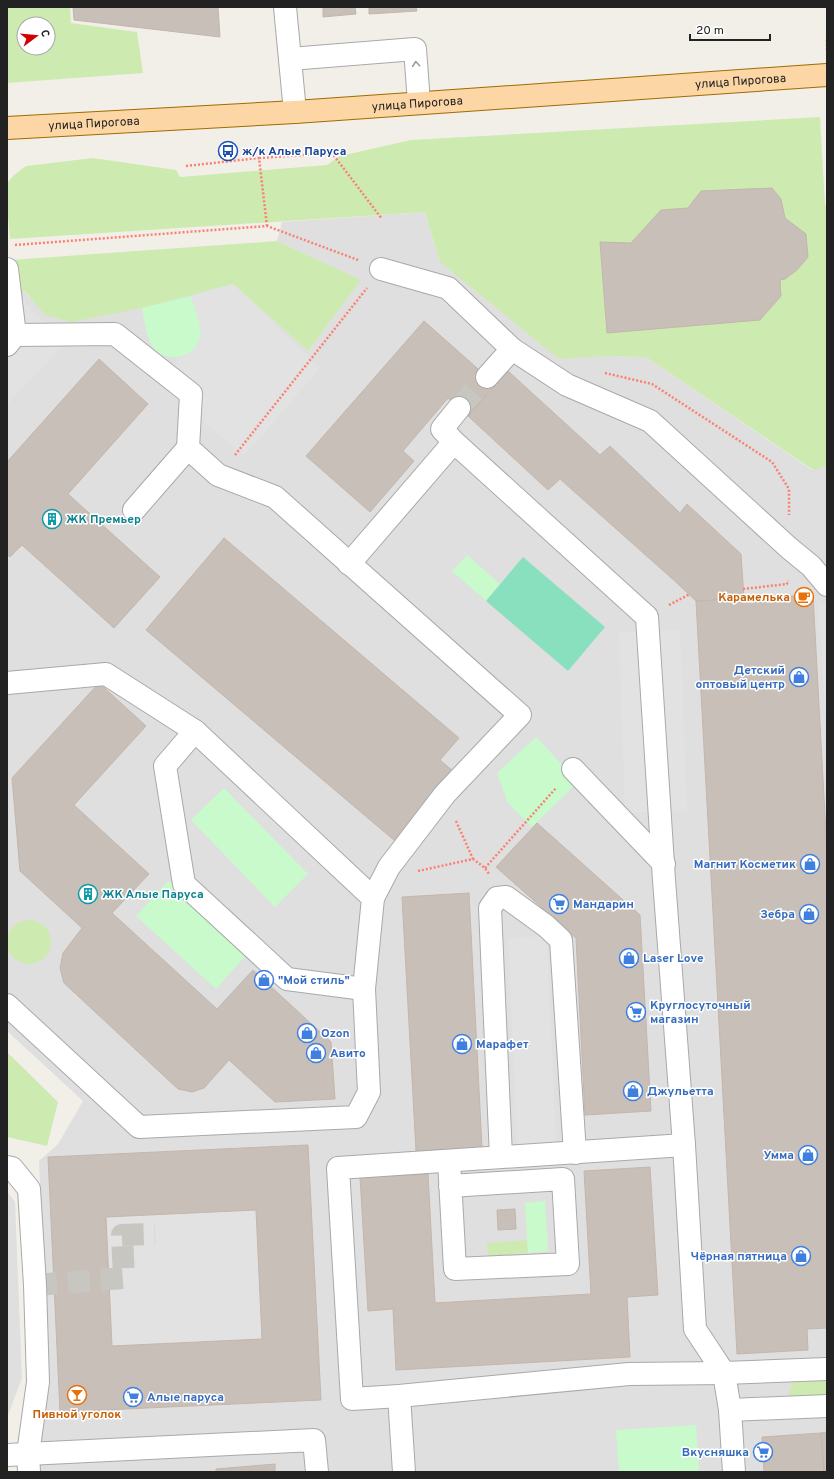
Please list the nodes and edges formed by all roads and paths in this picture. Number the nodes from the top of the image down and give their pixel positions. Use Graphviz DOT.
graph roads {
  1 [pos="285,7"];
  2 [pos="827,37"];
  3 [pos="827,51"];
  4 [pos="290,59"];
  5 [pos="827,75"];
  6 [pos="419,103"];
  7 [pos="295,112"];
  8 [pos="7,128"];
  9 [pos="259,158"];
  10 [pos="186,166"];
  11 [pos="382,219"];
  12 [pos="267,226"];
  13 [pos="15,246"];
  14 [pos="7,269"];
  15 [pos="382,269"];
  16 [pos="11,340"];
  17 [pos="512,349"];
  18 [pos="602,372"];
  19 [pos="487,377"];
  20 [pos="459,408"];
  21 [pos="454,442"];
  22 [pos="188,448"];
  23 [pos="218,475"];
  24 [pos="134,510"];
  25 [pos="789,548"];
  26 [pos="349,564"];
  27 [pos="827,585"];
  28 [pos="743,589"];
  29 [pos="7,682"];
  30 [pos="195,731"];
  31 [pos="573,769"];
  32 [pos="458,825"];
  33 [pos="473,859"];
  34 [pos="664,864"];
  35 [pos="485,868"];
  36 [pos="415,872"];
  37 [pos="506,897"];
  38 [pos="373,898"];
  39 [pos="364,989"];
  40 [pos="7,1005"];
  41 [pos="684,1145"];
  42 [pos="575,1153"];
  43 [pos="502,1157"];
  44 [pos="449,1161"];
  45 [pos="7,1167"];
  46 [pos="450,1186"];
  47 [pos="827,1369"];
  48 [pos="724,1373"];
  49 [pos="399,1396"];
  50 [pos="827,1406"];
  51 [pos="730,1410"];
  52 [pos="21,1460"];
  53 [pos="317,1472"];
  54 [pos="404,1472"];
  55 [pos="734,1472"];
  1 -- 4 [label="street"];
  2 -- 3 [label="path"];
  6 -- 4 [label="street, one-way"];
  4 -- 7 [label="street"];
  5 -- 6 [label="main road, улица Пирогова"];
  6 -- 7 [label="main road, улица Пирогова"];
  7 -- 8 [label="main road, улица Пирогова"];
  9 -- 10 [label="path"];
  9 -- 11 [label="path"];
  9 -- 12 [label="path"];
  12 -- 13 [label="path"];
  12 -- 15 [label="path"];
  14 -- 16 [label="street"];
  15 -- 17 [label="street"];
  15 -- 23 [label="path"];
  16 -- 22 [label="street"];
  17 -- 19 [label="street"];
  17 -- 25 [label="street"];
  18 -- 25 [label="path"];
  20 -- 21 [label="street"];
  21 -- 26 [label="street"];
  21 -- 34 [label="street"];
  22 -- 23 [label="street"];
  22 -- 24 [label="street"];
  23 -- 26 [label="street"];
  25 -- 27 [label="street"];
  25 -- 28 [label="path"];
  26 -- 38 [label="street"];
  29 -- 30 [label="street"];
  30 -- 38 [label="street"];
  30 -- 39 [label="street"];
  31 -- 34 [label="street"];
  31 -- 35 [label="path"];
  32 -- 33 [label="path"];
  33 -- 35 [label="path"];
  33 -- 36 [label="path"];
  34 -- 41 [label="street"];
  35 -- 37 [label="path"];
  37 -- 42 [label="street"];
  37 -- 43 [label="street"];
  38 -- 39 [label="street"];
  39 -- 40 [label="street"];
  41 -- 42 [label="street"];
  41 -- 48 [label="street"];
  42 -- 43 [label="street"];
  43 -- 44 [label="street"];
  44 -- 46 [label="street"];
  44 -- 49 [label="street"];
  45 -- 52 [label="street"];
  46 -- 46 [label="street"];
  47 -- 48 [label="street"];
  48 -- 49 [label="street"];
  48 -- 51 [label="street"];
  49 -- 54 [label="street"];
  50 -- 51 [label="street"];
  51 -- 55 [label="street"];
  52 -- 53 [label="street"];
}
